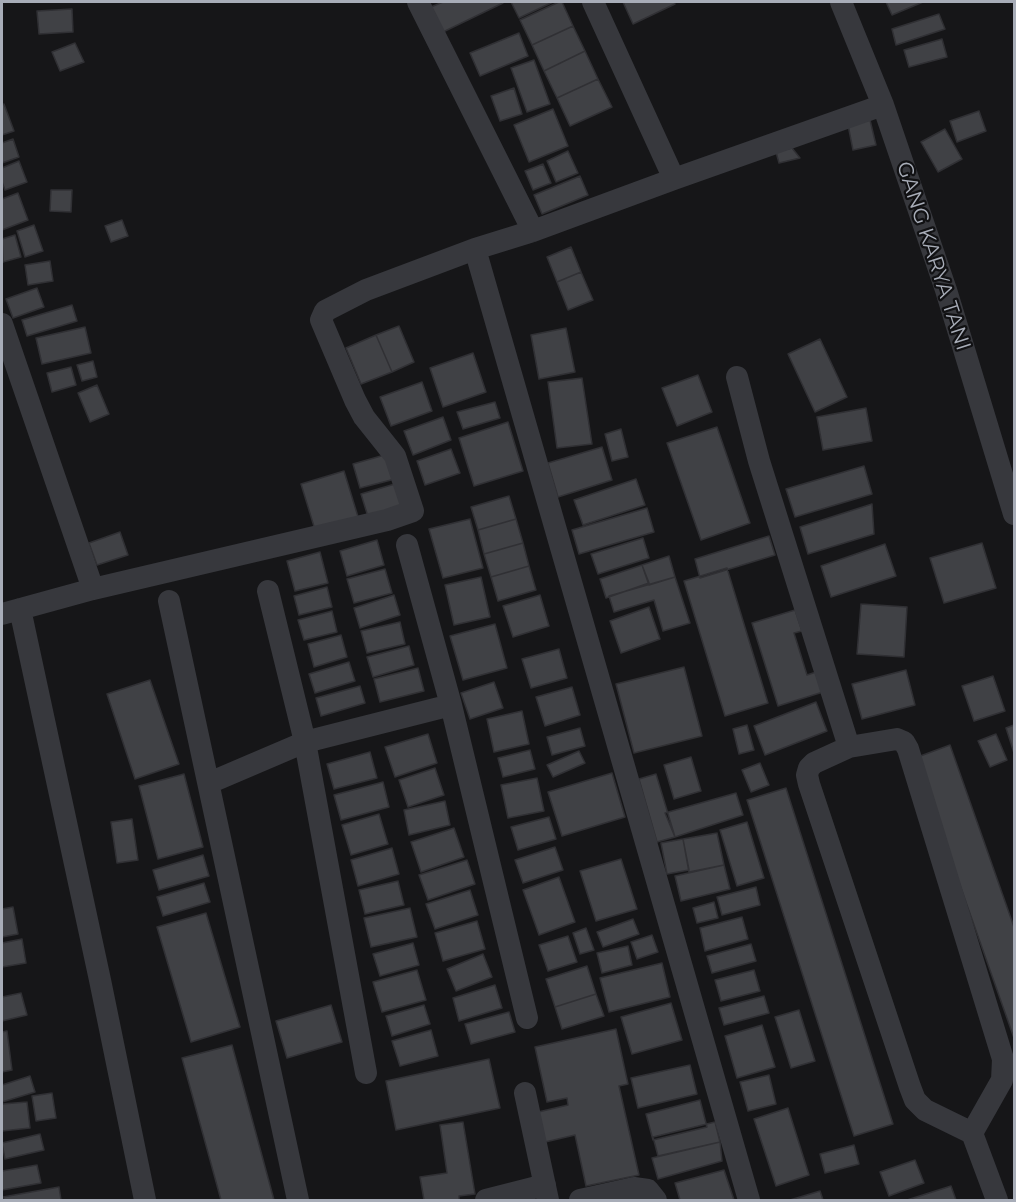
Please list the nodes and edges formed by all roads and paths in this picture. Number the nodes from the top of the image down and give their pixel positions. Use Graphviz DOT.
graph roads {
  1 [pos="418,2"];
  2 [pos="594,2"];
  3 [pos="841,2"];
  4 [pos="883,105"];
  5 [pos="674,179"];
  6 [pos="533,231"];
  7 [pos="475,249"];
  8 [pos="2,324"];
  9 [pos="737,378"];
  10 [pos="1014,509"];
  11 [pos="407,546"];
  12 [pos="93,589"];
  13 [pos="268,591"];
  14 [pos="169,601"];
  15 [pos="10,611"];
  16 [pos="451,705"];
  17 [pos="304,742"];
  18 [pos="849,747"];
  19 [pos="209,783"];
  20 [pos="527,1018"];
  21 [pos="366,1073"];
  22 [pos="525,1093"];
  23 [pos="972,1133"];
  24 [pos="546,1193"];
  25 [pos="145,1200"];
  26 [pos="298,1200"];
  27 [pos="486,1200"];
  28 [pos="580,1200"];
  29 [pos="656,1200"];
  30 [pos="749,1200"];
  31 [pos="997,1200"];
  1 -- 6 [label="street"];
  2 -- 5 [label="street"];
  3 -- 4 [label="street, GANG KARYA TANI"];
  4 -- 5 [label="street"];
  4 -- 10 [label="street, GANG KARYA TANI"];
  5 -- 6 [label="street"];
  6 -- 7 [label="street"];
  7 -- 12 [label="street"];
  7 -- 30 [label="street"];
  8 -- 12 [label="street"];
  9 -- 18 [label="street"];
  11 -- 16 [label="street"];
  12 -- 15 [label="street"];
  13 -- 17 [label="street"];
  14 -- 19 [label="street"];
  15 -- 25 [label="street"];
  16 -- 17 [label="street"];
  16 -- 20 [label="street"];
  17 -- 19 [label="street"];
  17 -- 21 [label="street"];
  18 -- 23 [label="street"];
  18 -- 23 [label="street"];
  19 -- 26 [label="street"];
  22 -- 24 [label="street"];
  23 -- 31 [label="street"];
  24 -- 27 [label="street"];
  28 -- 29 [label="street"];
}
